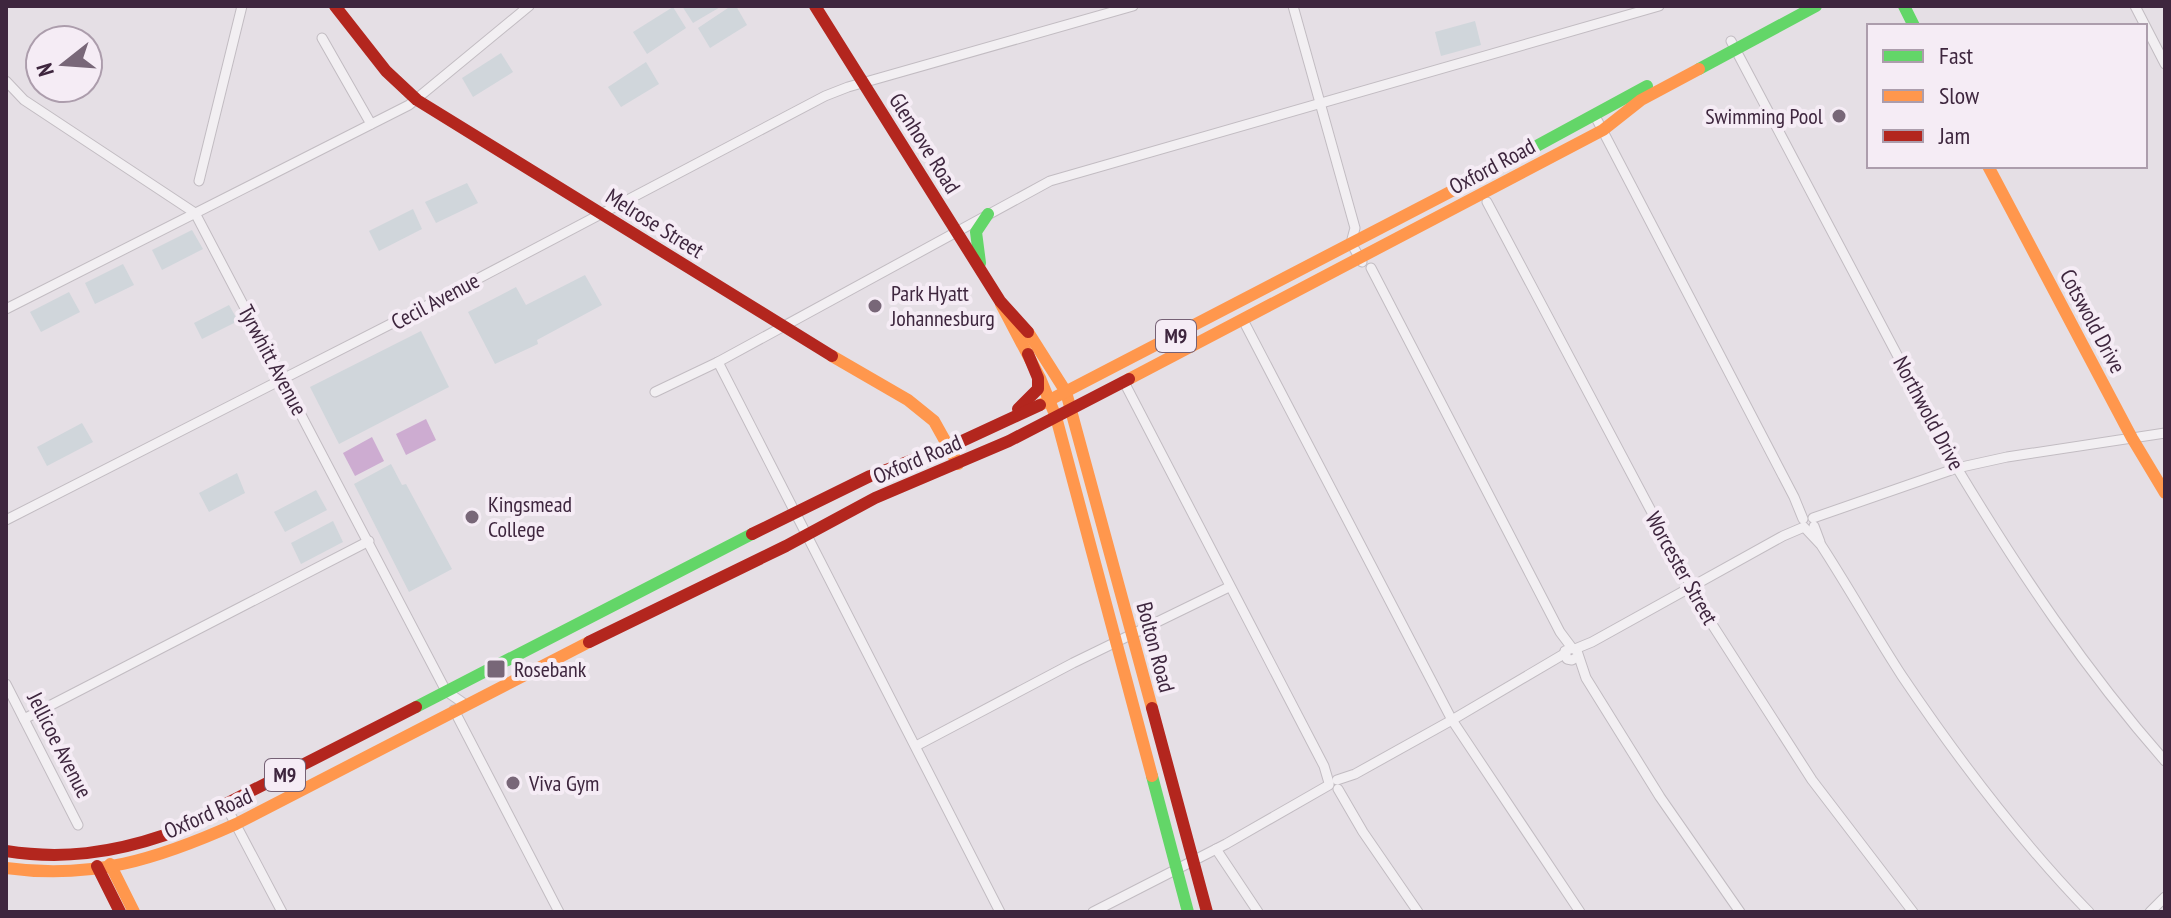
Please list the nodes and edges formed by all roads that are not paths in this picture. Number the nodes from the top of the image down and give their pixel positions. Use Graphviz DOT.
graph roads {
  1 [pos="242,6"];
  2 [pos="335,6"];
  3 [pos="529,6"];
  4 [pos="815,6"];
  5 [pos="1133,6"];
  6 [pos="1293,6"];
  7 [pos="1659,6"];
  8 [pos="1797,6"];
  9 [pos="1816,6"];
  10 [pos="1904,6"];
  11 [pos="2135,6"];
  12 [pos="1913,24"];
  13 [pos="2144,24"];
  14 [pos="2147,29"];
  15 [pos="322,38"];
  16 [pos="1733,44"];
  17 [pos="2165,64"];
  18 [pos="6,81"];
  19 [pos="863,83"];
  20 [pos="18,95"];
  21 [pos="8,100"];
  22 [pos="417,100"];
  23 [pos="1321,103"];
  24 [pos="1595,116"];
  25 [pos="371,124"];
  26 [pos="1603,130"];
  27 [pos="1989,168"];
  28 [pos="1481,176"];
  29 [pos="199,181"];
  30 [pos="1469,182"];
  31 [pos="1484,196"];
  32 [pos="195,213"];
  33 [pos="601,213"];
  34 [pos="988,214"];
  35 [pos="957,231"];
  36 [pos="1360,232"];
  37 [pos="1351,243"];
  38 [pos="1373,252"];
  39 [pos="1359,260"];
  40 [pos="1371,268"];
  41 [pos="986,279"];
  42 [pos="1000,301"];
  43 [pos="6,309"];
  44 [pos="1243,320"];
  45 [pos="782,327"];
  46 [pos="1028,354"];
  47 [pos="718,362"];
  48 [pos="284,379"];
  49 [pos="1124,382"];
  50 [pos="655,392"];
  51 [pos="1066,392"];
  52 [pos="1051,400"];
  53 [pos="1072,407"];
  54 [pos="1056,417"];
  55 [pos="998,424"];
  56 [pos="2165,433"];
  57 [pos="2132,438"];
  58 [pos="950,446"];
  59 [pos="958,464"];
  60 [pos="1957,468"];
  61 [pos="2165,493"];
  62 [pos="794,514"];
  63 [pos="6,520"];
  64 [pos="1808,522"];
  65 [pos="806,535"];
  66 [pos="369,541"];
  67 [pos="1229,587"];
  68 [pos="1690,587"];
  69 [pos="1132,634"];
  70 [pos="1118,641"];
  71 [pos="1571,654"];
  72 [pos="6,684"];
  73 [pos="446,691"];
  74 [pos="460,708"];
  75 [pos="24,719"];
  76 [pos="1452,720"];
  77 [pos="916,746"];
  78 [pos="2165,761"];
  79 [pos="1334,785"];
  80 [pos="226,806"];
  81 [pos="236,824"];
  82 [pos="78,825"];
  83 [pos="1216,849"];
  84 [pos="6,851"];
  85 [pos="101,852"];
  86 [pos="1193,860"];
  87 [pos="6,868"];
  88 [pos="1177,868"];
  89 [pos="105,870"];
  90 [pos="2165,897"];
  91 [pos="120,912"];
  92 [pos="134,912"];
  93 [pos="282,912"];
  94 [pos="559,912"];
  95 [pos="1000,912"];
  96 [pos="1093,912"];
  97 [pos="1188,912"];
  98 [pos="1207,912"];
  99 [pos="1258,912"];
  100 [pos="1418,912"];
  101 [pos="1580,912"];
  102 [pos="1740,912"];
  103 [pos="1913,912"];
  104 [pos="2089,912"];
  105 [pos="2150,912"];
  1 -- 29 [label="street"];
  2 -- 22 [label="main road, Melrose Street"];
  3 -- 22 [label="street"];
  4 -- 19 [label="main road, Glenhove Road"];
  5 -- 19 [label="street, Cecil Avenue"];
  6 -- 23 [label="street"];
  7 -- 23 [label="street"];
  8 -- 16 [label="main road, Oxford Road / M9"];
  9 -- 16 [label="main road, Oxford Road / M9"];
  10 -- 12 [label="main road"];
  11 -- 13 [label="street"];
  14 -- 17 [label="street"];
  15 -- 25 [label="street"];
  16 -- 24 [label="main road, Oxford Road / M9"];
  16 -- 26 [label="main road, Oxford Road / M9"];
  16 -- 60 [label="street, Northwold Drive"];
  18 -- 20 [label="street, Tyrwhitt Avenue"];
  19 -- 33 [label="street, Cecil Avenue"];
  19 -- 35 [label="main road, Glenhove Road"];
  20 -- 21 [label="street"];
  20 -- 32 [label="street, Tyrwhitt Avenue"];
  22 -- 25 [label="street"];
  22 -- 33 [label="main road, Melrose Street"];
  23 -- 34 [label="street"];
  23 -- 36 [label="street"];
  24 -- 26 [label="street"];
  24 -- 28 [label="main road, Oxford Road / M9"];
  25 -- 32 [label="street"];
  26 -- 31 [label="main road, Oxford Road / M9"];
  26 -- 64 [label="street"];
  27 -- 57 [label="main road, Cotswold Drive"];
  28 -- 30 [label="main road, Oxford Road / M9"];
  28 -- 31 [label="street"];
  30 -- 31 [label="street"];
  30 -- 36 [label="main road, Oxford Road / M9"];
  31 -- 38 [label="main road, Oxford Road / M9"];
  31 -- 68 [label="street, Worcester Street"];
  32 -- 43 [label="street"];
  32 -- 48 [label="street, Tyrwhitt Avenue"];
  33 -- 45 [label="main road, Melrose Street"];
  33 -- 48 [label="street, Cecil Avenue"];
  34 -- 35 [label="street"];
  34 -- 41 [label="main road"];
  35 -- 41 [label="main road, Glenhove Road"];
  35 -- 45 [label="street"];
  36 -- 37 [label="main road, Oxford Road / M9"];
  36 -- 38 [label="street"];
  37 -- 39 [label="street"];
  37 -- 51 [label="main road, Oxford Road / M9"];
  38 -- 39 [label="main road, Oxford Road / M9"];
  38 -- 40 [label="street"];
  39 -- 40 [label="street"];
  39 -- 44 [label="main road, Oxford Road / M9"];
  40 -- 71 [label="street"];
  41 -- 42 [label="main road, Glenhove Road"];
  42 -- 46 [label="main road, Glenhove Road"];
  42 -- 51 [label="main road, Glenhove Road"];
  44 -- 49 [label="main road, Oxford Road / M9"];
  44 -- 76 [label="street"];
  45 -- 47 [label="street"];
  45 -- 58 [label="main road, Melrose Street"];
  46 -- 52 [label="main road, Glenhove Road"];
  46 -- 55 [label="main road"];
  47 -- 50 [label="street"];
  47 -- 62 [label="street"];
  48 -- 63 [label="street, Cecil Avenue"];
  48 -- 66 [label="street, Tyrwhitt Avenue"];
  49 -- 53 [label="main road, Oxford Road / M9"];
  49 -- 67 [label="street"];
  51 -- 52 [label="main road, Oxford Road / M9"];
  51 -- 53 [label="main road, Bolton Road"];
  52 -- 54 [label="main road, Bolton Road"];
  52 -- 55 [label="main road, Oxford Road / M9"];
  53 -- 54 [label="main road, Oxford Road / M9"];
  53 -- 69 [label="main road, Bolton Road"];
  54 -- 59 [label="main road, Oxford Road / M9"];
  54 -- 70 [label="main road, Bolton Road"];
  55 -- 58 [label="main road, Oxford Road / M9"];
  56 -- 57 [label="street"];
  57 -- 60 [label="street"];
  57 -- 61 [label="main road, Cotswold Drive"];
  58 -- 59 [label="main road, Melrose Street"];
  58 -- 62 [label="main road, Oxford Road / M9"];
  59 -- 65 [label="main road, Oxford Road / M9"];
  60 -- 64 [label="street"];
  60 -- 78 [label="street, Northwold Drive"];
  62 -- 65 [label="street"];
  62 -- 73 [label="main road, Oxford Road / M9"];
  64 -- 68 [label="street"];
  64 -- 104 [label="street"];
  65 -- 74 [label="main road, Oxford Road / M9"];
  65 -- 77 [label="street"];
  66 -- 73 [label="street, Tyrwhitt Avenue"];
  66 -- 75 [label="street"];
  67 -- 69 [label="street"];
  67 -- 79 [label="street"];
  68 -- 71 [label="street"];
  68 -- 103 [label="street, Worcester Street"];
  69 -- 70 [label="street"];
  69 -- 86 [label="main road, Bolton Road"];
  70 -- 77 [label="street"];
  70 -- 88 [label="main road, Bolton Road"];
  71 -- 76 [label="street"];
  71 -- 102 [label="street"];
  72 -- 75 [label="street, Jellicoe Avenue"];
  73 -- 74 [label="street, Tyrwhitt Avenue"];
  73 -- 80 [label="main road, Oxford Road / M9"];
  74 -- 81 [label="main road, Oxford Road / M9"];
  74 -- 94 [label="street, Tyrwhitt Avenue"];
  75 -- 82 [label="street, Jellicoe Avenue"];
  76 -- 79 [label="street"];
  76 -- 101 [label="street"];
  77 -- 95 [label="street"];
  79 -- 83 [label="street"];
  79 -- 100 [label="street"];
  80 -- 81 [label="street"];
  80 -- 85 [label="main road, Oxford Road / M9"];
  81 -- 89 [label="main road, Oxford Road / M9"];
  81 -- 93 [label="street"];
  83 -- 86 [label="street"];
  83 -- 99 [label="street"];
  84 -- 85 [label="main road, Oxford Road / M9"];
  85 -- 89 [label="main road"];
  86 -- 88 [label="street"];
  86 -- 98 [label="main road, Bolton Road"];
  87 -- 89 [label="main road, Oxford Road / M9"];
  88 -- 96 [label="street"];
  88 -- 97 [label="main road, Bolton Road"];
  89 -- 91 [label="main road"];
  89 -- 92 [label="main road"];
  90 -- 105 [label="street"];
}
